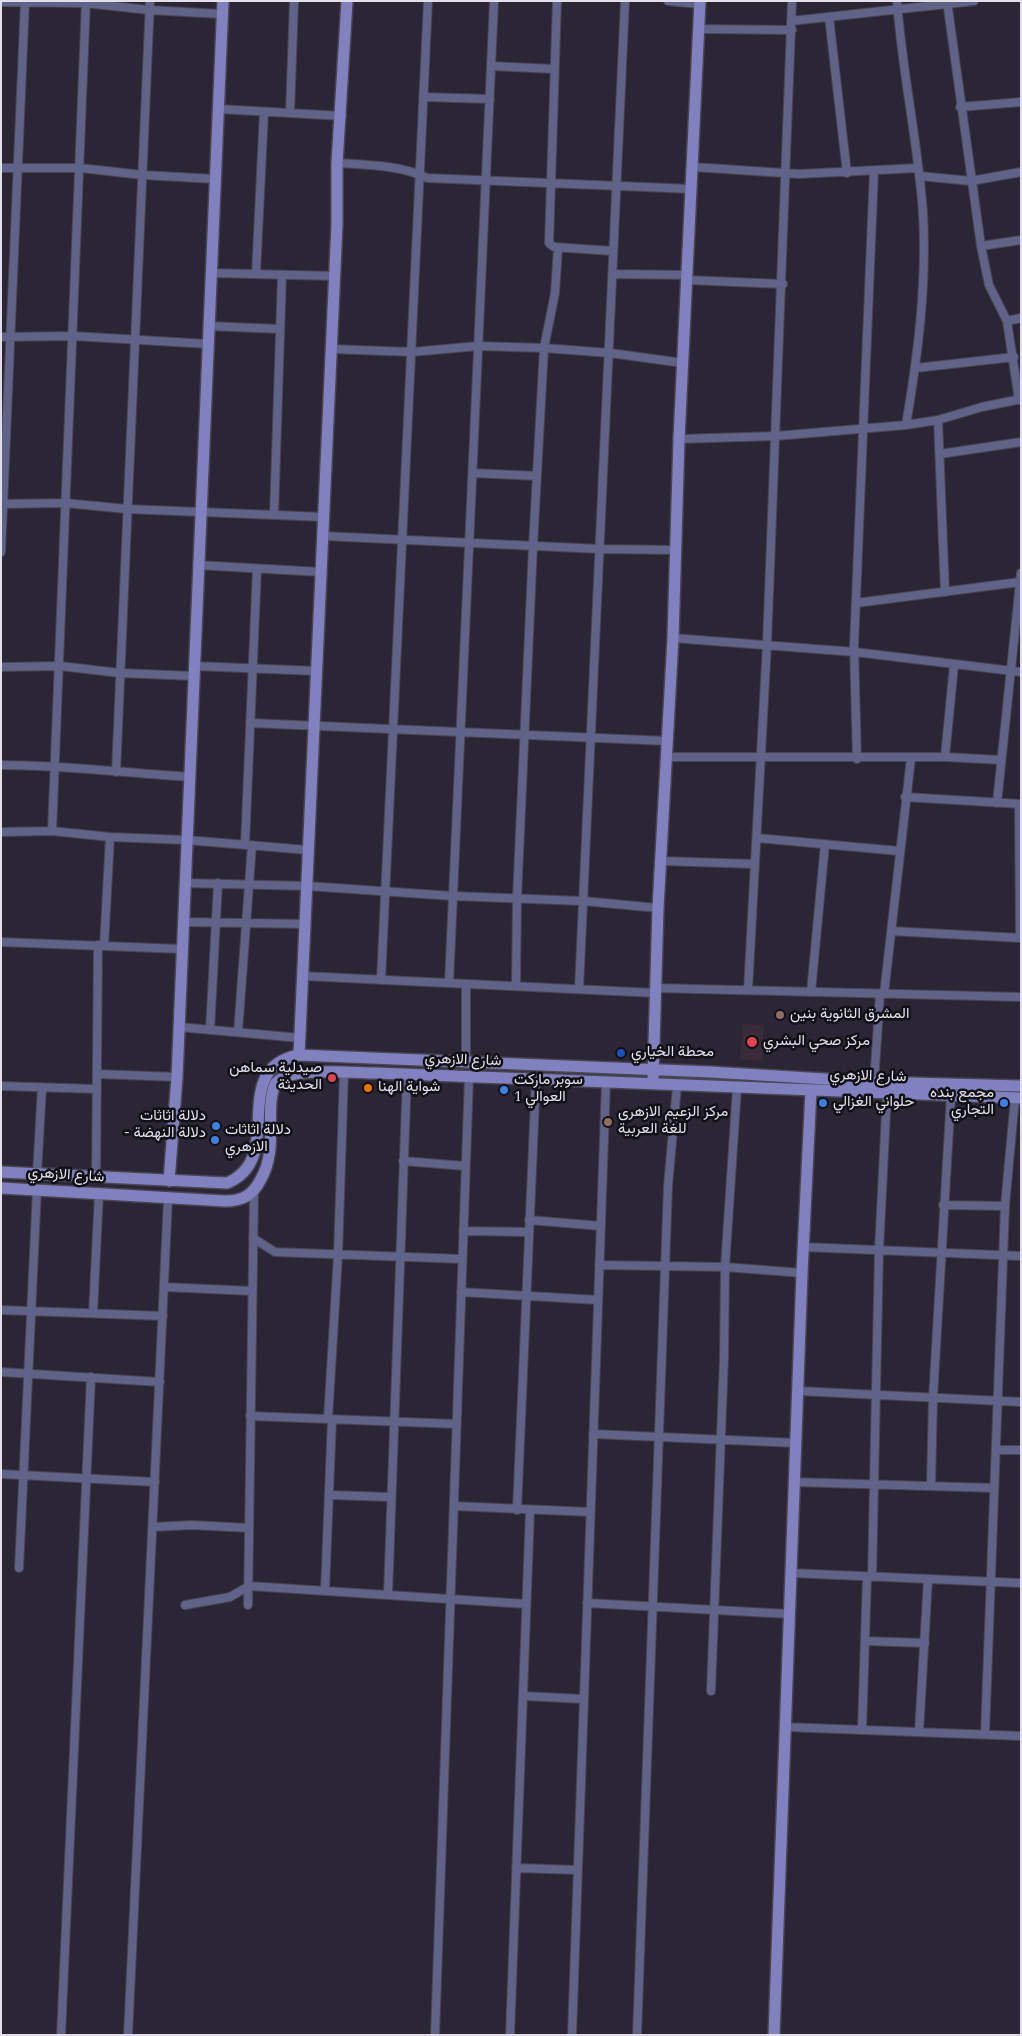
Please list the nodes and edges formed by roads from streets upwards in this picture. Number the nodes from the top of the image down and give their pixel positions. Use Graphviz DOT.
graph roads {
  1 [pos="150,1"];
  2 [pos="223,1"];
  3 [pos="294,1"];
  4 [pos="347,1"];
  5 [pos="428,1"];
  6 [pos="494,1"];
  7 [pos="558,1"];
  8 [pos="625,1"];
  9 [pos="668,1"];
  10 [pos="792,1"];
  11 [pos="896,1"];
  12 [pos="974,1"];
  13 [pos="1,2"];
  14 [pos="25,2"];
  15 [pos="86,2"];
  16 [pos="700,2"];
  17 [pos="948,3"];
  18 [pos="150,10"];
  19 [pos="897,10"];
  20 [pos="222,14"];
  21 [pos="829,18"];
  22 [pos="791,21"];
  23 [pos="700,29"];
  24 [pos="792,30"];
  25 [pos="491,66"];
  26 [pos="554,69"];
  27 [pos="423,97"];
  28 [pos="490,99"];
  29 [pos="1021,102"];
  30 [pos="960,107"];
  31 [pos="218,109"];
  32 [pos="264,112"];
  33 [pos="290,113"];
  34 [pos="342,116"];
  35 [pos="337,163"];
  36 [pos="693,167"];
  37 [pos="1,168"];
  38 [pos="80,168"];
  39 [pos="18,169"];
  40 [pos="874,171"];
  41 [pos="919,172"];
  42 [pos="1021,172"];
  43 [pos="847,173"];
  44 [pos="419,174"];
  45 [pos="786,174"];
  46 [pos="143,175"];
  47 [pos="215,179"];
  48 [pos="486,180"];
  49 [pos="971,181"];
  50 [pos="549,182"];
  51 [pos="616,186"];
  52 [pos="692,189"];
  53 [pos="1021,240"];
  54 [pos="980,246"];
  55 [pos="558,248"];
  56 [pos="613,251"];
  57 [pos="211,273"];
  58 [pos="256,274"];
  59 [pos="613,274"];
  60 [pos="282,275"];
  61 [pos="334,276"];
  62 [pos="688,277"];
  63 [pos="783,284"];
  64 [pos="1021,318"];
  65 [pos="1008,321"];
  66 [pos="208,326"];
  67 [pos="280,329"];
  68 [pos="73,336"];
  69 [pos="1,337"];
  70 [pos="11,338"];
  71 [pos="136,341"];
  72 [pos="208,344"];
  73 [pos="478,346"];
  74 [pos="544,348"];
  75 [pos="331,349"];
  76 [pos="412,352"];
  77 [pos="610,353"];
  78 [pos="1014,357"];
  79 [pos="684,363"];
  80 [pos="916,368"];
  81 [pos="1020,399"];
  82 [pos="938,420"];
  83 [pos="906,424"];
  84 [pos="863,429"];
  85 [pos="776,436"];
  86 [pos="679,439"];
  87 [pos="1021,442"];
  88 [pos="940,454"];
  89 [pos="473,473"];
  90 [pos="537,476"];
  91 [pos="65,503"];
  92 [pos="2,504"];
  93 [pos="127,509"];
  94 [pos="200,512"];
  95 [pos="274,515"];
  96 [pos="324,517"];
  97 [pos="323,536"];
  98 [pos="402,539"];
  99 [pos="470,542"];
  100 [pos="533,546"];
  101 [pos="600,548"];
  102 [pos="675,550"];
  103 [pos="1,552"];
  104 [pos="197,565"];
  105 [pos="257,569"];
  106 [pos="321,572"];
  107 [pos="1021,573"];
  108 [pos="1020,582"];
  109 [pos="945,592"];
  110 [pos="856,604"];
  111 [pos="673,638"];
  112 [pos="767,644"];
  113 [pos="855,652"];
  114 [pos="954,665"];
  115 [pos="60,666"];
  116 [pos="1,667"];
  117 [pos="253,668"];
  118 [pos="1010,670"];
  119 [pos="194,671"];
  120 [pos="317,671"];
  121 [pos="1021,672"];
  122 [pos="120,673"];
  123 [pos="250,723"];
  124 [pos="314,725"];
  125 [pos="394,729"];
  126 [pos="461,732"];
  127 [pos="524,734"];
  128 [pos="590,738"];
  129 [pos="668,741"];
  130 [pos="668,757"];
  131 [pos="945,757"];
  132 [pos="911,758"];
  133 [pos="761,759"];
  134 [pos="857,759"];
  135 [pos="1001,760"];
  136 [pos="1,765"];
  137 [pos="55,765"];
  138 [pos="116,772"];
  139 [pos="189,777"];
  140 [pos="906,797"];
  141 [pos="998,802"];
  142 [pos="1020,804"];
  143 [pos="52,831"];
  144 [pos="1,832"];
  145 [pos="110,837"];
  146 [pos="757,838"];
  147 [pos="186,840"];
  148 [pos="248,844"];
  149 [pos="825,844"];
  150 [pos="308,850"];
  151 [pos="900,851"];
  152 [pos="662,861"];
  153 [pos="756,864"];
  154 [pos="185,883"];
  155 [pos="218,884"];
  156 [pos="248,884"];
  157 [pos="307,886"];
  158 [pos="385,892"];
  159 [pos="453,896"];
  160 [pos="517,898"];
  161 [pos="583,901"];
  162 [pos="658,908"];
  163 [pos="183,922"];
  164 [pos="217,922"];
  165 [pos="245,923"];
  166 [pos="305,924"];
  167 [pos="891,931"];
  168 [pos="1020,938"];
  169 [pos="1,942"];
  170 [pos="101,946"];
  171 [pos="181,949"];
  172 [pos="303,976"];
  173 [pos="381,980"];
  174 [pos="449,983"];
  175 [pos="466,984"];
  176 [pos="516,986"];
  177 [pos="580,990"];
  178 [pos="655,990"];
  179 [pos="748,990"];
  180 [pos="811,992"];
  181 [pos="882,994"];
  182 [pos="1021,997"];
  183 [pos="179,1027"];
  184 [pos="210,1030"];
  185 [pos="238,1032"];
  186 [pos="300,1038"];
  187 [pos="299,1055"];
  188 [pos="466,1062"];
  189 [pos="653,1071"];
  190 [pos="344,1073"];
  191 [pos="97,1074"];
  192 [pos="407,1075"];
  193 [pos="469,1076"];
  194 [pos="177,1077"];
  195 [pos="536,1078"];
  196 [pos="606,1082"];
  197 [pos="874,1082"];
  198 [pos="653,1084"];
  199 [pos="1,1086"];
  200 [pos="676,1086"];
  201 [pos="1021,1086"];
  202 [pos="42,1087"];
  203 [pos="96,1088"];
  204 [pos="737,1088"];
  205 [pos="811,1090"];
  206 [pos="887,1093"];
  207 [pos="951,1095"];
  208 [pos="1018,1098"];
  209 [pos="403,1162"];
  210 [pos="465,1166"];
  211 [pos="1,1172"];
  212 [pos="37,1174"];
  213 [pos="96,1177"];
  214 [pos="168,1181"];
  215 [pos="1,1188"];
  216 [pos="37,1189"];
  217 [pos="254,1192"];
  218 [pos="99,1193"];
  219 [pos="168,1199"];
  220 [pos="944,1205"];
  221 [pos="1005,1206"];
  222 [pos="529,1220"];
  223 [pos="601,1226"];
  224 [pos="463,1231"];
  225 [pos="529,1232"];
  226 [pos="253,1238"];
  227 [pos="803,1247"];
  228 [pos="879,1250"];
  229 [pos="942,1253"];
  230 [pos="338,1255"];
  231 [pos="1004,1256"];
  232 [pos="1021,1256"];
  233 [pos="399,1258"];
  234 [pos="462,1258"];
  235 [pos="599,1265"];
  236 [pos="665,1266"];
  237 [pos="724,1267"];
  238 [pos="802,1272"];
  239 [pos="164,1287"];
  240 [pos="252,1291"];
  241 [pos="461,1292"];
  242 [pos="526,1296"];
  243 [pos="598,1300"];
  244 [pos="1,1310"];
  245 [pos="31,1312"];
  246 [pos="93,1313"];
  247 [pos="163,1316"];
  248 [pos="1,1372"];
  249 [pos="28,1373"];
  250 [pos="91,1377"];
  251 [pos="160,1382"];
  252 [pos="799,1391"];
  253 [pos="876,1395"];
  254 [pos="934,1398"];
  255 [pos="998,1401"];
  256 [pos="1021,1402"];
  257 [pos="250,1416"];
  258 [pos="330,1419"];
  259 [pos="394,1422"];
  260 [pos="458,1424"];
  261 [pos="593,1434"];
  262 [pos="659,1437"];
  263 [pos="721,1438"];
  264 [pos="796,1443"];
  265 [pos="996,1450"];
  266 [pos="1021,1450"];
  267 [pos="1,1474"];
  268 [pos="24,1474"];
  269 [pos="87,1477"];
  270 [pos="155,1482"];
  271 [pos="794,1482"];
  272 [pos="874,1484"];
  273 [pos="931,1486"];
  274 [pos="994,1488"];
  275 [pos="329,1495"];
  276 [pos="390,1497"];
  277 [pos="454,1506"];
  278 [pos="517,1510"];
  279 [pos="530,1511"];
  280 [pos="590,1512"];
  281 [pos="153,1527"];
  282 [pos="249,1528"];
  283 [pos="19,1568"];
  284 [pos="791,1573"];
  285 [pos="870,1577"];
  286 [pos="928,1579"];
  287 [pos="991,1582"];
  288 [pos="1021,1583"];
  289 [pos="249,1586"];
  290 [pos="326,1590"];
  291 [pos="388,1594"];
  292 [pos="450,1599"];
  293 [pos="587,1603"];
  294 [pos="526,1604"];
  295 [pos="185,1605"];
  296 [pos="248,1605"];
  297 [pos="652,1606"];
  298 [pos="714,1611"];
  299 [pos="789,1614"];
  300 [pos="865,1641"];
  301 [pos="925,1643"];
  302 [pos="711,1691"];
  303 [pos="523,1696"];
  304 [pos="584,1699"];
  305 [pos="785,1727"];
  306 [pos="862,1730"];
  307 [pos="919,1732"];
  308 [pos="985,1734"];
  309 [pos="1021,1736"];
  310 [pos="516,1868"];
  311 [pos="578,1870"];
  312 [pos="61,2035"];
  313 [pos="128,2035"];
  314 [pos="435,2035"];
  315 [pos="510,2035"];
  316 [pos="572,2035"];
  317 [pos="637,2035"];
  318 [pos="774,2035"];
  1 -- 18 [label="street"];
  2 -- 20 [label="street"];
  3 -- 33 [label="street"];
  4 -- 34 [label="street"];
  5 -- 27 [label="street"];
  6 -- 25 [label="street"];
  7 -- 26 [label="street"];
  8 -- 51 [label="street"];
  9 -- 16 [label="street"];
  10 -- 22 [label="street"];
  11 -- 19 [label="street"];
  12 -- 17 [label="street"];
  13 -- 14 [label="street"];
  14 -- 15 [label="street"];
  14 -- 39 [label="street"];
  15 -- 18 [label="street"];
  15 -- 38 [label="street"];
  16 -- 23 [label="street"];
  17 -- 19 [label="street"];
  17 -- 30 [label="street"];
  18 -- 20 [label="street"];
  18 -- 46 [label="street"];
  19 -- 21 [label="street"];
  19 -- 41 [label="street"];
  20 -- 31 [label="street"];
  21 -- 22 [label="street"];
  21 -- 43 [label="street"];
  22 -- 24 [label="street"];
  23 -- 24 [label="street"];
  23 -- 36 [label="street"];
  24 -- 45 [label="street"];
  25 -- 26 [label="street"];
  25 -- 28 [label="street"];
  26 -- 50 [label="street"];
  27 -- 28 [label="street"];
  27 -- 44 [label="street"];
  28 -- 48 [label="street"];
  29 -- 30 [label="street"];
  30 -- 49 [label="street"];
  31 -- 32 [label="street"];
  31 -- 47 [label="street"];
  32 -- 33 [label="street"];
  32 -- 58 [label="street"];
  33 -- 34 [label="street"];
  34 -- 35 [label="street"];
  35 -- 44 [label="street"];
  35 -- 61 [label="street"];
  36 -- 45 [label="street"];
  36 -- 52 [label="street"];
  37 -- 39 [label="street"];
  38 -- 39 [label="street"];
  38 -- 46 [label="street"];
  38 -- 68 [label="street"];
  39 -- 70 [label="street"];
  40 -- 41 [label="street"];
  40 -- 43 [label="street"];
  40 -- 84 [label="street"];
  41 -- 49 [label="street"];
  41 -- 80 [label="street"];
  42 -- 49 [label="street"];
  43 -- 45 [label="street"];
  44 -- 48 [label="street"];
  44 -- 76 [label="street"];
  45 -- 63 [label="street"];
  46 -- 47 [label="street"];
  46 -- 71 [label="street"];
  47 -- 57 [label="street"];
  48 -- 50 [label="street"];
  48 -- 73 [label="street"];
  49 -- 54 [label="street"];
  50 -- 51 [label="street"];
  50 -- 55 [label="street"];
  51 -- 52 [label="street"];
  51 -- 56 [label="street"];
  52 -- 62 [label="street"];
  53 -- 54 [label="street"];
  54 -- 65 [label="street"];
  55 -- 56 [label="street"];
  55 -- 74 [label="street"];
  56 -- 59 [label="street"];
  57 -- 58 [label="street"];
  57 -- 66 [label="street"];
  58 -- 60 [label="street"];
  59 -- 62 [label="street"];
  59 -- 77 [label="street"];
  60 -- 61 [label="street"];
  60 -- 67 [label="street"];
  61 -- 75 [label="street"];
  62 -- 63 [label="street"];
  62 -- 79 [label="street"];
  63 -- 85 [label="street"];
  64 -- 65 [label="street"];
  65 -- 78 [label="street"];
  66 -- 67 [label="street"];
  66 -- 72 [label="street"];
  67 -- 95 [label="street"];
  68 -- 70 [label="street"];
  68 -- 71 [label="street"];
  68 -- 91 [label="street"];
  69 -- 70 [label="street"];
  70 -- 92 [label="street"];
  71 -- 72 [label="street"];
  71 -- 93 [label="street"];
  72 -- 94 [label="street"];
  73 -- 74 [label="street"];
  73 -- 76 [label="street"];
  73 -- 89 [label="street"];
  74 -- 77 [label="street"];
  74 -- 90 [label="street"];
  75 -- 76 [label="street"];
  75 -- 96 [label="street"];
  76 -- 98 [label="street"];
  77 -- 79 [label="street"];
  77 -- 101 [label="street"];
  78 -- 80 [label="street"];
  78 -- 81 [label="street"];
  79 -- 86 [label="street"];
  80 -- 83 [label="street"];
  81 -- 82 [label="street"];
  82 -- 83 [label="street"];
  82 -- 88 [label="street"];
  83 -- 84 [label="street"];
  84 -- 85 [label="street"];
  84 -- 110 [label="street"];
  85 -- 86 [label="street"];
  85 -- 112 [label="street"];
  86 -- 102 [label="street"];
  87 -- 88 [label="street"];
  88 -- 109 [label="street"];
  89 -- 90 [label="street"];
  89 -- 99 [label="street"];
  90 -- 100 [label="street"];
  91 -- 92 [label="street"];
  91 -- 93 [label="street"];
  91 -- 115 [label="street"];
  92 -- 103 [label="street"];
  93 -- 94 [label="street"];
  93 -- 122 [label="street"];
  94 -- 95 [label="street"];
  94 -- 104 [label="street"];
  95 -- 96 [label="street"];
  96 -- 97 [label="street"];
  97 -- 98 [label="street"];
  97 -- 106 [label="street"];
  98 -- 99 [label="street"];
  98 -- 125 [label="street"];
  99 -- 100 [label="street"];
  99 -- 126 [label="street"];
  100 -- 101 [label="street"];
  100 -- 127 [label="street"];
  101 -- 102 [label="street"];
  101 -- 128 [label="street"];
  102 -- 111 [label="street"];
  104 -- 105 [label="street"];
  104 -- 119 [label="street"];
  105 -- 106 [label="street"];
  105 -- 117 [label="street"];
  106 -- 120 [label="street"];
  107 -- 108 [label="street"];
  108 -- 109 [label="street"];
  108 -- 118 [label="street"];
  109 -- 110 [label="street"];
  110 -- 113 [label="street"];
  111 -- 112 [label="street"];
  111 -- 129 [label="street"];
  112 -- 113 [label="street"];
  112 -- 133 [label="street"];
  113 -- 114 [label="street"];
  113 -- 134 [label="street"];
  114 -- 118 [label="street"];
  114 -- 131 [label="street"];
  115 -- 116 [label="street"];
  115 -- 122 [label="street"];
  115 -- 137 [label="street"];
  117 -- 119 [label="street"];
  117 -- 120 [label="street"];
  117 -- 123 [label="street"];
  118 -- 121 [label="street"];
  118 -- 135 [label="street"];
  119 -- 122 [label="street"];
  119 -- 139 [label="street"];
  120 -- 124 [label="street"];
  122 -- 138 [label="street"];
  123 -- 124 [label="street"];
  123 -- 148 [label="street"];
  124 -- 125 [label="street"];
  124 -- 150 [label="street"];
  125 -- 126 [label="street"];
  125 -- 158 [label="street"];
  126 -- 127 [label="street"];
  126 -- 159 [label="street"];
  127 -- 128 [label="street"];
  127 -- 160 [label="street"];
  128 -- 129 [label="street"];
  128 -- 161 [label="street"];
  129 -- 130 [label="street"];
  130 -- 133 [label="street"];
  130 -- 152 [label="street"];
  131 -- 132 [label="street"];
  131 -- 135 [label="street"];
  132 -- 134 [label="street"];
  132 -- 140 [label="street"];
  133 -- 134 [label="street"];
  133 -- 146 [label="street"];
  135 -- 141 [label="street"];
  136 -- 137 [label="street"];
  137 -- 138 [label="street"];
  137 -- 143 [label="street"];
  138 -- 139 [label="street"];
  139 -- 147 [label="street"];
  140 -- 141 [label="street"];
  140 -- 151 [label="street"];
  141 -- 142 [label="street"];
  142 -- 168 [label="street"];
  143 -- 144 [label="street"];
  143 -- 145 [label="street"];
  145 -- 147 [label="street"];
  145 -- 170 [label="street"];
  146 -- 149 [label="street"];
  146 -- 153 [label="street"];
  147 -- 148 [label="street"];
  147 -- 154 [label="street"];
  148 -- 150 [label="street"];
  148 -- 156 [label="street"];
  149 -- 151 [label="street"];
  149 -- 180 [label="street"];
  150 -- 157 [label="street"];
  151 -- 167 [label="street"];
  152 -- 153 [label="street"];
  152 -- 162 [label="street"];
  153 -- 179 [label="street"];
  154 -- 155 [label="street"];
  154 -- 163 [label="street"];
  155 -- 156 [label="street"];
  155 -- 164 [label="street"];
  156 -- 157 [label="street"];
  156 -- 165 [label="street"];
  157 -- 158 [label="street"];
  157 -- 166 [label="street"];
  158 -- 159 [label="street"];
  158 -- 173 [label="street"];
  159 -- 160 [label="street"];
  159 -- 174 [label="street"];
  160 -- 161 [label="street"];
  160 -- 176 [label="street"];
  161 -- 162 [label="street"];
  161 -- 177 [label="street"];
  162 -- 178 [label="street"];
  163 -- 164 [label="street"];
  163 -- 171 [label="street"];
  164 -- 165 [label="street"];
  164 -- 184 [label="street"];
  165 -- 166 [label="street"];
  165 -- 185 [label="street"];
  166 -- 172 [label="street"];
  167 -- 168 [label="street"];
  167 -- 181 [label="street"];
  169 -- 170 [label="street"];
  170 -- 171 [label="street"];
  170 -- 191 [label="street"];
  171 -- 183 [label="street"];
  172 -- 173 [label="street"];
  172 -- 186 [label="street"];
  173 -- 174 [label="street"];
  174 -- 175 [label="street"];
  175 -- 176 [label="street"];
  175 -- 188 [label="street"];
  176 -- 177 [label="street"];
  177 -- 178 [label="street"];
  178 -- 179 [label="street"];
  178 -- 189 [label="street"];
  179 -- 180 [label="street"];
  180 -- 181 [label="street"];
  181 -- 182 [label="street"];
  181 -- 197 [label="street"];
  183 -- 184 [label="street"];
  183 -- 194 [label="street"];
  184 -- 185 [label="street"];
  185 -- 186 [label="street"];
  186 -- 187 [label="street"];
  187 -- 188 [label="street, شارع الازهري"];
  187 -- 214 [label="street, شارع الازهري"];
  188 -- 189 [label="street, شارع الازهري"];
  189 -- 197 [label="street, شارع الازهري"];
  189 -- 198 [label="street"];
  190 -- 192 [label="street, شارع الازهري"];
  190 -- 217 [label="street, شارع الازهري"];
  190 -- 230 [label="street"];
  191 -- 194 [label="street"];
  191 -- 203 [label="street"];
  192 -- 193 [label="street, شارع الازهري"];
  192 -- 209 [label="street"];
  193 -- 195 [label="street, شارع الازهري"];
  193 -- 210 [label="street"];
  194 -- 214 [label="street"];
  195 -- 196 [label="street, شارع الازهري"];
  195 -- 222 [label="street"];
  196 -- 198 [label="street, شارع الازهري"];
  196 -- 223 [label="street"];
  197 -- 201 [label="street, شارع الازهري"];
  198 -- 200 [label="street, شارع الازهري"];
  199 -- 202 [label="street"];
  200 -- 204 [label="street, شارع الازهري"];
  200 -- 236 [label="street"];
  202 -- 203 [label="street"];
  202 -- 212 [label="street"];
  203 -- 213 [label="street"];
  204 -- 205 [label="street, شارع الازهري"];
  204 -- 237 [label="street"];
  205 -- 206 [label="street, شارع الازهري"];
  205 -- 227 [label="street"];
  206 -- 207 [label="street, شارع الازهري"];
  206 -- 228 [label="street"];
  207 -- 208 [label="street, شارع الازهري"];
  207 -- 220 [label="street"];
  208 -- 221 [label="street"];
  209 -- 210 [label="street"];
  209 -- 233 [label="street"];
  210 -- 224 [label="street"];
  211 -- 212 [label="street, شارع الازهري"];
  212 -- 213 [label="street, شارع الازهري"];
  213 -- 214 [label="street, شارع الازهري"];
  215 -- 216 [label="street, شارع الازهري"];
  216 -- 218 [label="street, شارع الازهري"];
  216 -- 245 [label="street"];
  217 -- 219 [label="street, شارع الازهري"];
  217 -- 226 [label="street"];
  218 -- 219 [label="street, شارع الازهري"];
  218 -- 246 [label="street"];
  219 -- 239 [label="street"];
  220 -- 221 [label="street"];
  220 -- 229 [label="street"];
  221 -- 231 [label="street"];
  222 -- 223 [label="street"];
  222 -- 225 [label="street"];
  223 -- 235 [label="street"];
  224 -- 225 [label="street"];
  224 -- 234 [label="street"];
  225 -- 242 [label="street"];
  226 -- 230 [label="street"];
  226 -- 240 [label="street"];
  227 -- 228 [label="street"];
  227 -- 238 [label="street"];
  228 -- 229 [label="street"];
  228 -- 253 [label="street"];
  229 -- 231 [label="street"];
  229 -- 254 [label="street"];
  230 -- 233 [label="street"];
  230 -- 258 [label="street"];
  231 -- 232 [label="street"];
  231 -- 255 [label="street"];
  233 -- 234 [label="street"];
  233 -- 259 [label="street"];
  234 -- 241 [label="street"];
  235 -- 236 [label="street"];
  235 -- 243 [label="street"];
  236 -- 237 [label="street"];
  236 -- 262 [label="street"];
  237 -- 238 [label="street"];
  237 -- 263 [label="street"];
  238 -- 252 [label="street"];
  239 -- 240 [label="street"];
  239 -- 247 [label="street"];
  240 -- 257 [label="street"];
  241 -- 242 [label="street"];
  241 -- 260 [label="street"];
  242 -- 243 [label="street"];
  242 -- 278 [label="street"];
  243 -- 261 [label="street"];
  244 -- 245 [label="street"];
  245 -- 246 [label="street"];
  245 -- 249 [label="street"];
  246 -- 247 [label="street"];
  247 -- 251 [label="street"];
  248 -- 249 [label="street"];
  249 -- 250 [label="street"];
  249 -- 268 [label="street"];
  250 -- 251 [label="street"];
  250 -- 269 [label="street"];
  251 -- 270 [label="street"];
  252 -- 253 [label="street"];
  252 -- 264 [label="street"];
  253 -- 254 [label="street"];
  253 -- 272 [label="street"];
  254 -- 255 [label="street"];
  254 -- 273 [label="street"];
  255 -- 256 [label="street"];
  255 -- 265 [label="street"];
  257 -- 258 [label="street"];
  257 -- 282 [label="street"];
  258 -- 259 [label="street"];
  258 -- 275 [label="street"];
  259 -- 260 [label="street"];
  259 -- 276 [label="street"];
  260 -- 277 [label="street"];
  261 -- 262 [label="street"];
  261 -- 280 [label="street"];
  262 -- 263 [label="street"];
  262 -- 297 [label="street"];
  263 -- 264 [label="street"];
  263 -- 298 [label="street"];
  264 -- 271 [label="street"];
  265 -- 266 [label="street"];
  265 -- 274 [label="street"];
  267 -- 268 [label="street"];
  268 -- 269 [label="street"];
  268 -- 283 [label="street"];
  269 -- 270 [label="street"];
  269 -- 312 [label="street"];
  270 -- 281 [label="street"];
  271 -- 272 [label="street"];
  271 -- 284 [label="street"];
  272 -- 273 [label="street"];
  272 -- 285 [label="street"];
  273 -- 274 [label="street"];
  274 -- 287 [label="street"];
  275 -- 276 [label="street"];
  275 -- 290 [label="street"];
  276 -- 291 [label="street"];
  277 -- 278 [label="street"];
  277 -- 292 [label="street"];
  278 -- 279 [label="street"];
  279 -- 280 [label="street"];
  279 -- 294 [label="street"];
  280 -- 293 [label="street"];
  281 -- 282 [label="street"];
  281 -- 313 [label="street"];
  282 -- 289 [label="street"];
  284 -- 285 [label="street"];
  284 -- 299 [label="street"];
  285 -- 286 [label="street"];
  285 -- 300 [label="street"];
  286 -- 287 [label="street"];
  286 -- 301 [label="street"];
  287 -- 288 [label="street"];
  287 -- 308 [label="street"];
  289 -- 290 [label="street"];
  289 -- 295 [label="street"];
  289 -- 296 [label="street"];
  290 -- 291 [label="street"];
  291 -- 292 [label="street"];
  292 -- 294 [label="street"];
  292 -- 314 [label="street"];
  293 -- 297 [label="street"];
  293 -- 304 [label="street"];
  294 -- 303 [label="street"];
  297 -- 298 [label="street"];
  297 -- 317 [label="street"];
  298 -- 299 [label="street"];
  298 -- 302 [label="street"];
  299 -- 305 [label="street"];
  300 -- 301 [label="street"];
  300 -- 306 [label="street"];
  301 -- 307 [label="street"];
  303 -- 304 [label="street"];
  303 -- 310 [label="street"];
  304 -- 311 [label="street"];
  305 -- 306 [label="street"];
  305 -- 318 [label="street"];
  306 -- 307 [label="street"];
  307 -- 308 [label="street"];
  308 -- 309 [label="street"];
  310 -- 311 [label="street"];
  310 -- 315 [label="street"];
  311 -- 316 [label="street"];
}
